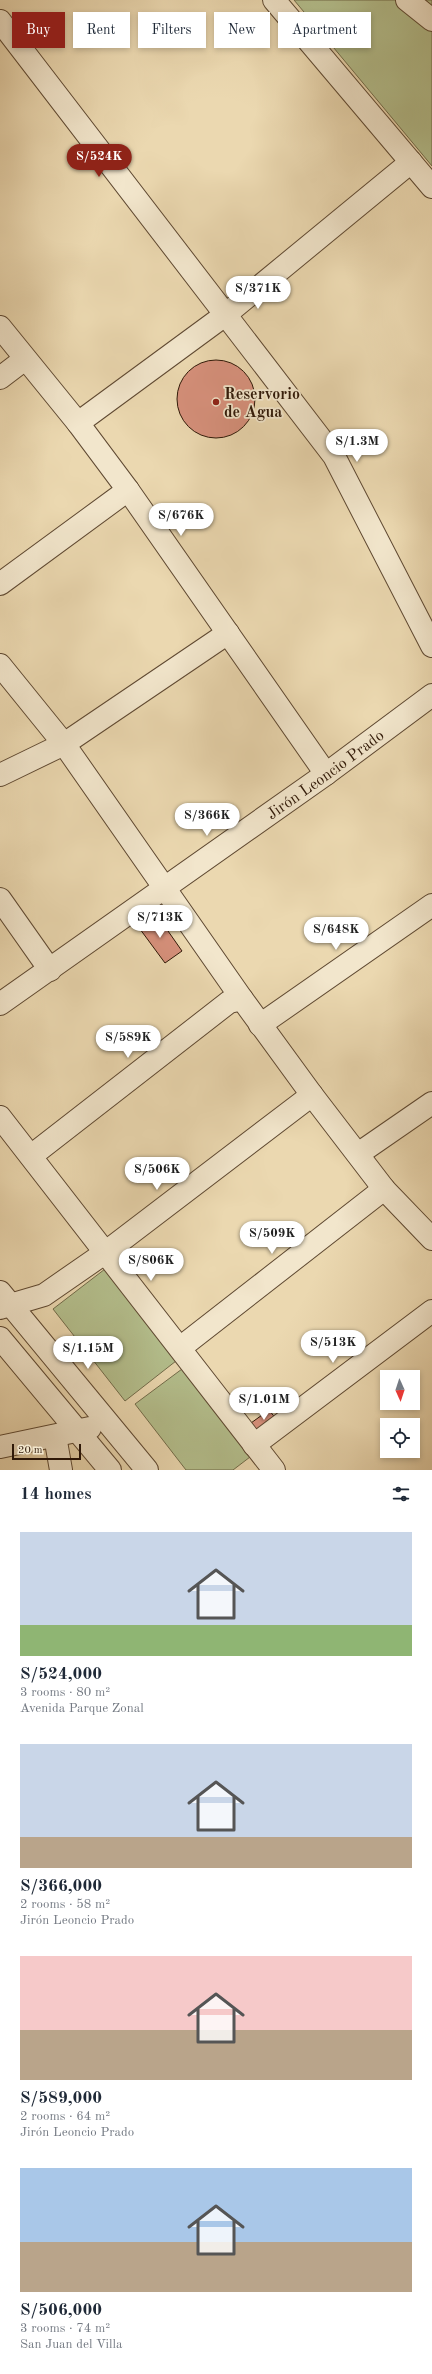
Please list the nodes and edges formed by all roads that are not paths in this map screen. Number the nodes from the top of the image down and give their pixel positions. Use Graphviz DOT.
graph roads {
  1 [pos="274,0"];
  2 [pos="407,0"];
  3 [pos="432,20"];
  4 [pos="0,21"];
  5 [pos="411,162"];
  6 [pos="432,187"];
  7 [pos="225,315"];
  8 [pos="0,327"];
  9 [pos="25,359"];
  10 [pos="0,378"];
  11 [pos="78,423"];
  12 [pos="128,490"];
  13 [pos="0,584"];
  14 [pos="228,633"];
  15 [pos="432,646"];
  16 [pos="0,665"];
  17 [pos="432,695"];
  18 [pos="64,744"];
  19 [pos="326,774"];
  20 [pos="0,775"];
  21 [pos="163,888"];
  22 [pos="0,900"];
  23 [pos="432,905"];
  24 [pos="50,970"];
  25 [pos="242,999"];
  26 [pos="0,1004"];
  27 [pos="260,1025"];
  28 [pos="312,1095"];
  29 [pos="432,1104"];
  30 [pos="0,1117"];
  31 [pos="358,1154"];
  32 [pos="31,1156"];
  33 [pos="384,1188"];
  34 [pos="432,1239"];
  35 [pos="106,1252"];
  36 [pos="4,1302"];
  37 [pos="432,1310"];
  38 [pos="0,1338"];
  39 [pos="180,1348"];
  40 [pos="111,1424"];
  41 [pos="78,1431"];
  42 [pos="55,1436"];
  43 [pos="254,1445"];
  44 [pos="0,1447"];
  45 [pos="60,1470"];
  46 [pos="110,1470"];
  47 [pos="147,1470"];
  48 [pos="274,1470"];
  1 -- 5 [label="street"];
  2 -- 3 [label="street"];
  4 -- 7 [label="street"];
  5 -- 6 [label="street"];
  5 -- 7 [label="street"];
  7 -- 11 [label="street"];
  7 -- 15 [label="street"];
  8 -- 9 [label="street"];
  9 -- 10 [label="street"];
  9 -- 11 [label="street"];
  11 -- 12 [label="street"];
  12 -- 13 [label="street"];
  12 -- 14 [label="street"];
  14 -- 18 [label="street"];
  14 -- 19 [label="street"];
  16 -- 18 [label="street"];
  17 -- 19 [label="street, Jirón Leoncio Prado"];
  18 -- 20 [label="street"];
  18 -- 21 [label="street"];
  19 -- 21 [label="street, Jirón Leoncio Prado"];
  21 -- 24 [label="street, Jirón Leoncio Prado"];
  21 -- 25 [label="street"];
  22 -- 24 [label="street"];
  23 -- 27 [label="street"];
  24 -- 26 [label="street, Jirón Leoncio Prado"];
  25 -- 27 [label="street"];
  25 -- 32 [label="street"];
  27 -- 28 [label="street"];
  28 -- 31 [label="street"];
  28 -- 35 [label="street"];
  29 -- 31 [label="street"];
  30 -- 32 [label="street"];
  31 -- 33 [label="street"];
  32 -- 35 [label="street"];
  33 -- 34 [label="street"];
  33 -- 39 [label="street"];
  35 -- 36 [label="street"];
  35 -- 39 [label="street"];
  36 -- 40 [label="street"];
  37 -- 43 [label="street"];
  38 -- 41 [label="street"];
  39 -- 43 [label="street"];
  40 -- 41 [label="street"];
  40 -- 47 [label="street"];
  41 -- 42 [label="street"];
  41 -- 46 [label="street"];
  42 -- 44 [label="street"];
  42 -- 45 [label="street"];
  43 -- 48 [label="street"];
}
